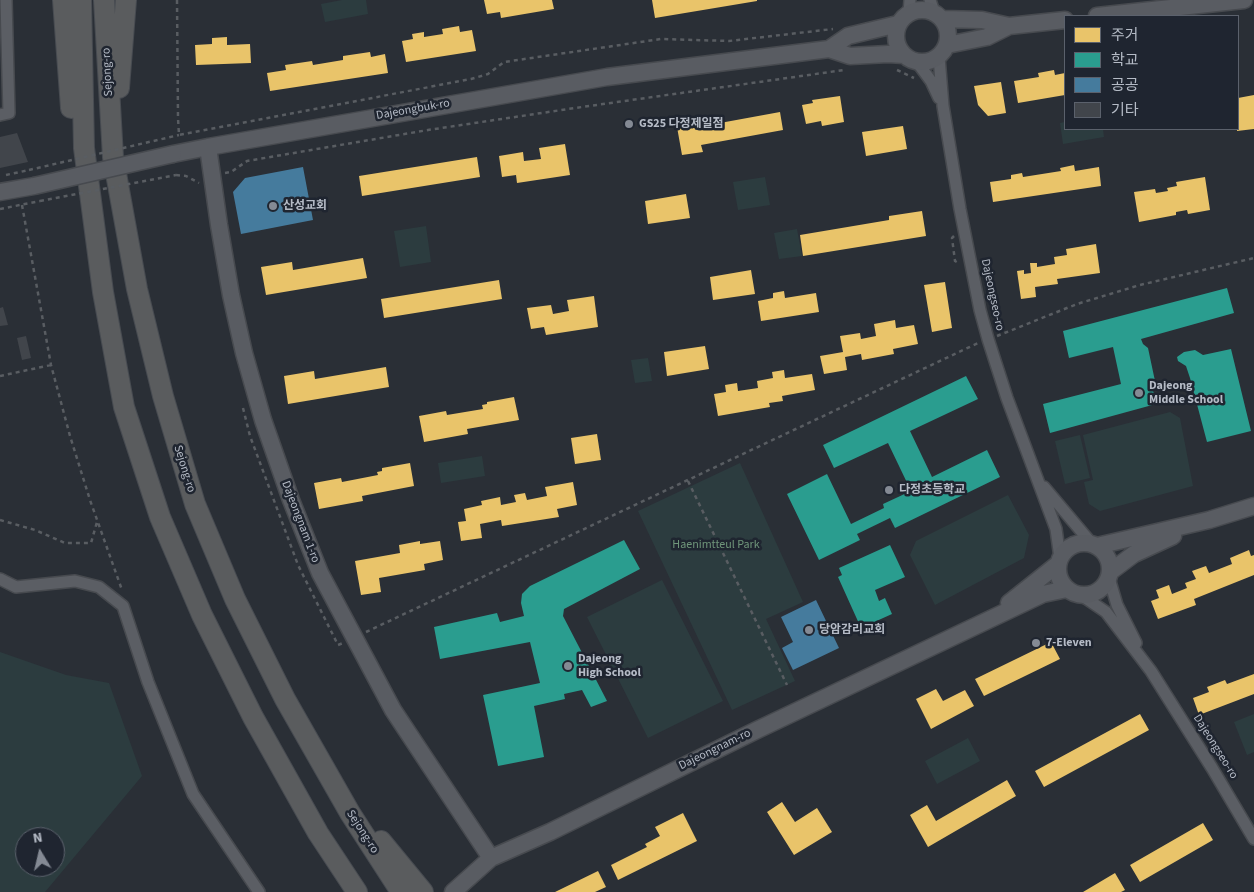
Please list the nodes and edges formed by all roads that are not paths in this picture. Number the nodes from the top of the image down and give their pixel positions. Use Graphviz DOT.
graph roads {
  1 [pos="6,0"];
  2 [pos="63,0"];
  3 [pos="81,0"];
  4 [pos="104,0"];
  5 [pos="126,0"];
  6 [pos="1244,0"];
  7 [pos="936,10"];
  8 [pos="906,12"];
  9 [pos="1106,15"];
  10 [pos="1064,20"];
  11 [pos="3,23"];
  12 [pos="1009,26"];
  13 [pos="829,49"];
  14 [pos="943,51"];
  15 [pos="911,58"];
  16 [pos="943,106"];
  17 [pos="0,115"];
  18 [pos="208,146"];
  19 [pos="113,157"];
  20 [pos="0,192"];
  21 [pos="104,292"];
  22 [pos="1040,482"];
  23 [pos="1254,506"];
  24 [pos="1210,520"];
  25 [pos="1095,545"];
  26 [pos="1059,561"];
  27 [pos="1110,575"];
  28 [pos="0,579"];
  29 [pos="1074,592"];
  30 [pos="986,622"];
  31 [pos="1150,671"];
  32 [pos="253,717"];
  33 [pos="316,755"];
  34 [pos="1254,839"];
  35 [pos="491,858"];
  36 [pos="259,892"];
  37 [pos="342,892"];
  38 [pos="357,892"];
  39 [pos="401,892"];
  40 [pos="423,892"];
  41 [pos="453,892"];
  1 -- 11 [label="street"];
  2 -- 21 [label="highway"];
  3 -- 21 [label="highway, Sejong-ro"];
  4 -- 19 [label="highway, Sejong-ro"];
  5 -- 19 [label="highway"];
  6 -- 9 [label="street"];
  7 -- 8 [label="street"];
  7 -- 12 [label="street"];
  7 -- 14 [label="street"];
  8 -- 13 [label="street"];
  8 -- 15 [label="street"];
  10 -- 12 [label="street"];
  11 -- 17 [label="street"];
  12 -- 14 [label="street"];
  13 -- 15 [label="street"];
  13 -- 18 [label="street, Dajeongbuk-ro"];
  14 -- 15 [label="street"];
  14 -- 16 [label="street"];
  15 -- 16 [label="street"];
  16 -- 22 [label="street, Dajeongseo-ro"];
  18 -- 20 [label="street, Dajeongbuk-ro, bridge"];
  18 -- 35 [label="street, Dajeongnam 1-ro"];
  19 -- 33 [label="highway, Sejong-ro"];
  21 -- 32 [label="highway, Sejong-ro"];
  22 -- 25 [label="street"];
  22 -- 26 [label="street"];
  23 -- 24 [label="street"];
  24 -- 25 [label="street"];
  24 -- 27 [label="street"];
  25 -- 26 [label="street"];
  25 -- 27 [label="street"];
  26 -- 29 [label="street"];
  26 -- 30 [label="street"];
  27 -- 29 [label="street"];
  27 -- 31 [label="street"];
  28 -- 36 [label="street"];
  29 -- 30 [label="street"];
  29 -- 31 [label="street"];
  30 -- 35 [label="street, Dajeongnam-ro"];
  31 -- 34 [label="street, Dajeongseo-ro"];
  32 -- 37 [label="highway"];
  32 -- 38 [label="highway, Sejong-ro"];
  33 -- 39 [label="highway, Sejong-ro"];
  33 -- 40 [label="highway"];
  35 -- 41 [label="street, Dajeongnam-ro"];
}
